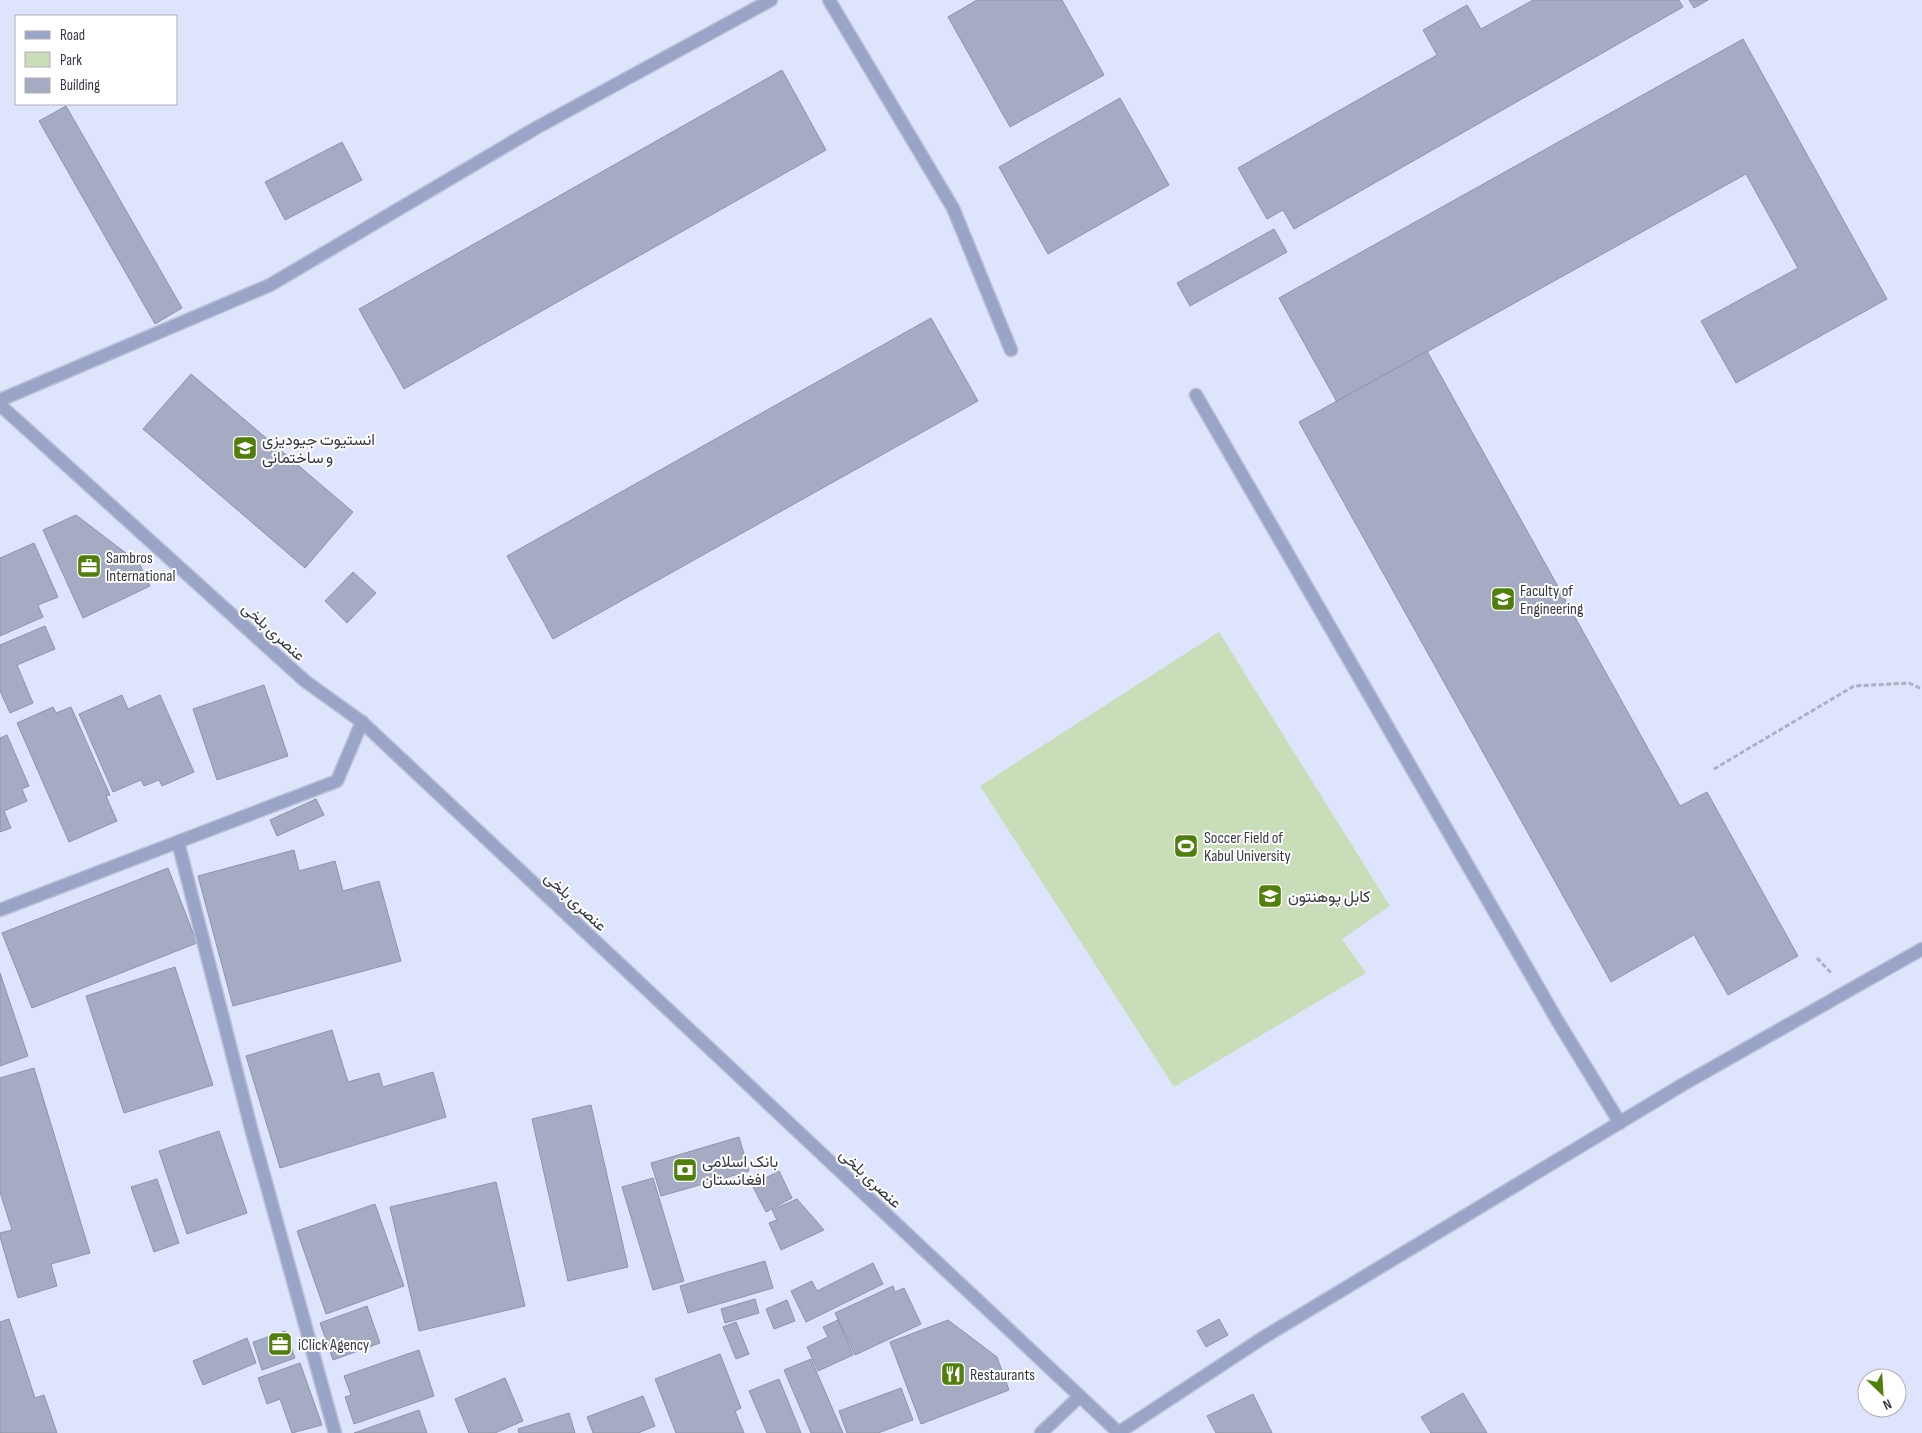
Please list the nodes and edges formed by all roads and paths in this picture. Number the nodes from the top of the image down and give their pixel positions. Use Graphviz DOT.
graph roads {
  1 [pos="770,0"];
  2 [pos="829,0"];
  3 [pos="1011,350"];
  4 [pos="1196,394"];
  5 [pos="0,400"];
  6 [pos="0,405"];
  7 [pos="1922,688"];
  8 [pos="362,722"];
  9 [pos="1714,769"];
  10 [pos="178,842"];
  11 [pos="0,910"];
  12 [pos="1922,949"];
  13 [pos="1620,1122"];
  14 [pos="1079,1397"];
  15 [pos="335,1433"];
  16 [pos="1041,1433"];
  17 [pos="1119,1433"];
  1 -- 5 [label="street"];
  2 -- 3 [label="street"];
  4 -- 13 [label="street"];
  6 -- 8 [label="street, عنصری بلخی"];
  7 -- 9 [label="path"];
  8 -- 10 [label="street"];
  8 -- 14 [label="street, عنصری بلخی"];
  10 -- 11 [label="street"];
  10 -- 15 [label="street"];
  12 -- 13 [label="street"];
  13 -- 17 [label="street"];
  14 -- 16 [label="street"];
  14 -- 17 [label="street, عنصری بلخی"];
}
